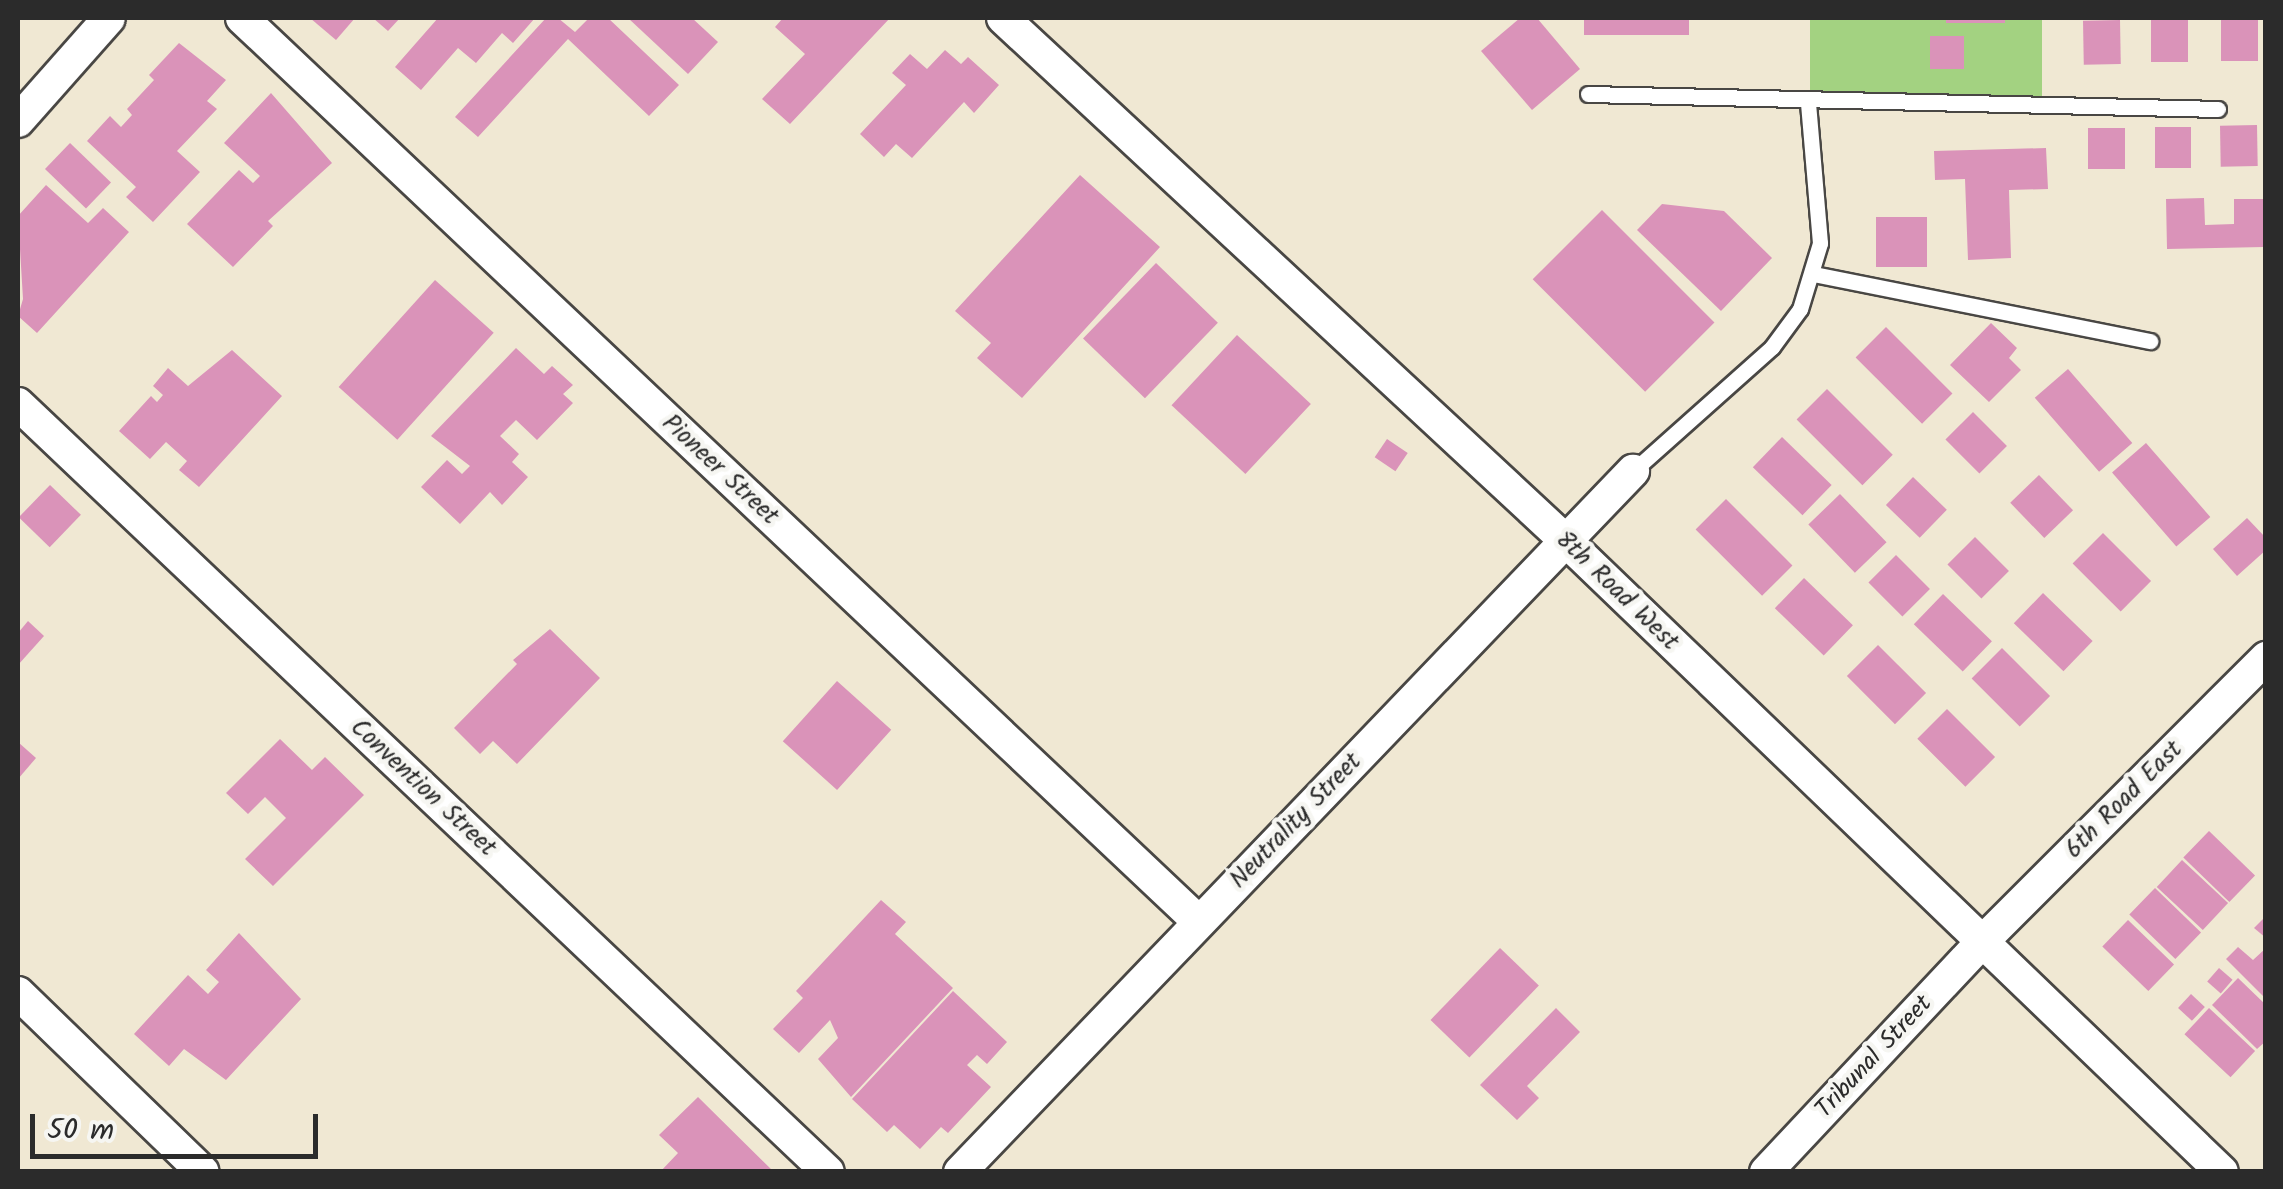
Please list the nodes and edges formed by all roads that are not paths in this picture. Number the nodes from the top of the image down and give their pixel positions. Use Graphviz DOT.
graph roads {
  1 [pos="109,18"];
  2 [pos="242,18"];
  3 [pos="1003,18"];
  4 [pos="1588,94"];
  5 [pos="1808,103"];
  6 [pos="2218,110"];
  7 [pos="18,121"];
  8 [pos="1814,274"];
  9 [pos="2150,341"];
  10 [pos="18,404"];
  11 [pos="1634,472"];
  12 [pos="1566,542"];
  13 [pos="2266,658"];
  14 [pos="1199,922"];
  15 [pos="1982,942"];
  16 [pos="18,993"];
  17 [pos="203,1172"];
  18 [pos="828,1172"];
  19 [pos="960,1172"];
  20 [pos="1766,1172"];
  21 [pos="2222,1172"];
  1 -- 7 [label="street"];
  2 -- 14 [label="street, Pioneer Street"];
  3 -- 12 [label="street, 8th Road West"];
  4 -- 5 [label="lane"];
  5 -- 6 [label="lane"];
  5 -- 8 [label="lane"];
  8 -- 9 [label="lane"];
  8 -- 11 [label="lane"];
  10 -- 18 [label="street, Convention Street"];
  11 -- 12 [label="street, Neutrality Street"];
  12 -- 14 [label="street, Neutrality Street"];
  12 -- 15 [label="street, 8th Road West"];
  13 -- 15 [label="street, 6th Road East"];
  14 -- 19 [label="street, Neutrality Street"];
  15 -- 20 [label="street, Tribunal Street"];
  15 -- 21 [label="street, 8th Road West"];
  16 -- 17 [label="street"];
}
